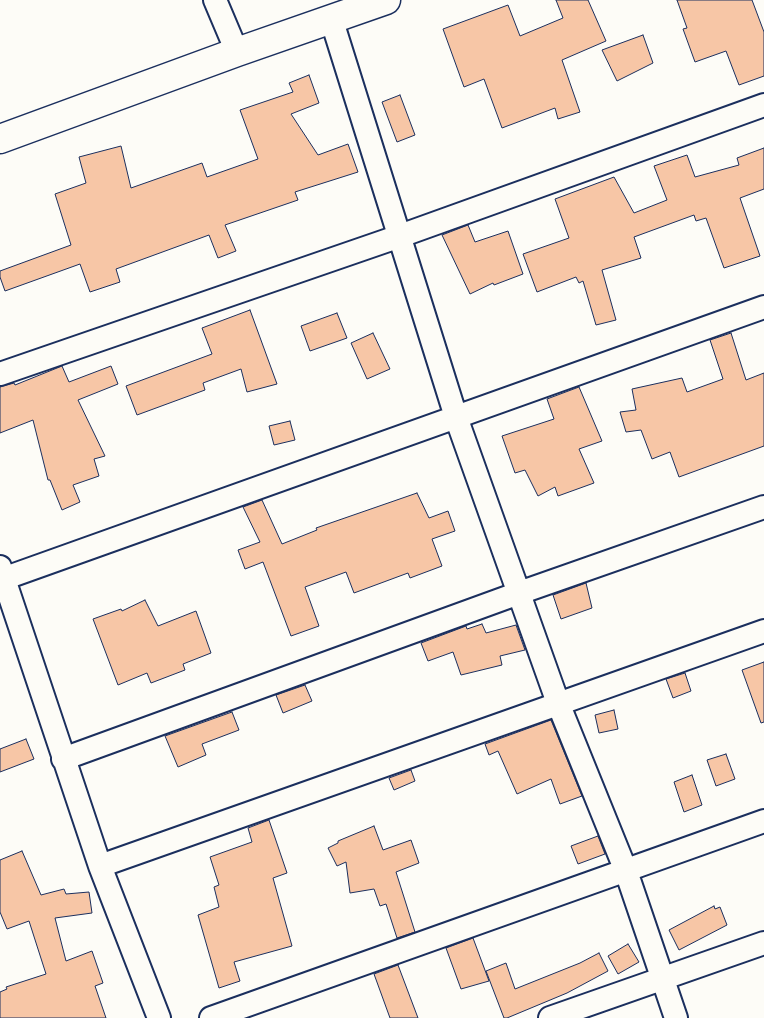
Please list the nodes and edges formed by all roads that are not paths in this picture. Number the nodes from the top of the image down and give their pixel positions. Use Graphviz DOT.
graph roads {
  1 [pos="215,0"];
  2 [pos="386,0"];
  3 [pos="331,18"];
  4 [pos="237,52"];
  5 [pos="764,105"];
  6 [pos="0,139"];
  7 [pos="400,236"];
  8 [pos="764,307"];
  9 [pos="0,374"];
  10 [pos="456,417"];
  11 [pos="764,507"];
  12 [pos="1,575"];
  13 [pos="519,594"];
  14 [pos="764,631"];
  15 [pos="558,704"];
  16 [pos="63,759"];
  17 [pos="764,821"];
  18 [pos="100,866"];
  19 [pos="626,871"];
  20 [pos="764,942"];
  21 [pos="662,978"];
  22 [pos="159,1018"];
  23 [pos="211,1018"];
  24 [pos="550,1018"];
  25 [pos="676,1018"];
  1 -- 4 [label="street"];
  2 -- 3 [label="street"];
  3 -- 4 [label="street"];
  3 -- 7 [label="street"];
  4 -- 6 [label="street"];
  5 -- 7 [label="street"];
  7 -- 9 [label="street"];
  7 -- 10 [label="street"];
  8 -- 10 [label="street"];
  10 -- 12 [label="street"];
  10 -- 13 [label="street"];
  11 -- 13 [label="street"];
  12 -- 16 [label="street"];
  13 -- 15 [label="street"];
  13 -- 16 [label="street"];
  14 -- 15 [label="street"];
  15 -- 18 [label="street"];
  15 -- 19 [label="street"];
  16 -- 18 [label="street"];
  17 -- 19 [label="street"];
  18 -- 22 [label="street"];
  19 -- 21 [label="street"];
  19 -- 23 [label="street"];
  20 -- 21 [label="street"];
  21 -- 24 [label="street"];
  21 -- 25 [label="street"];
}
